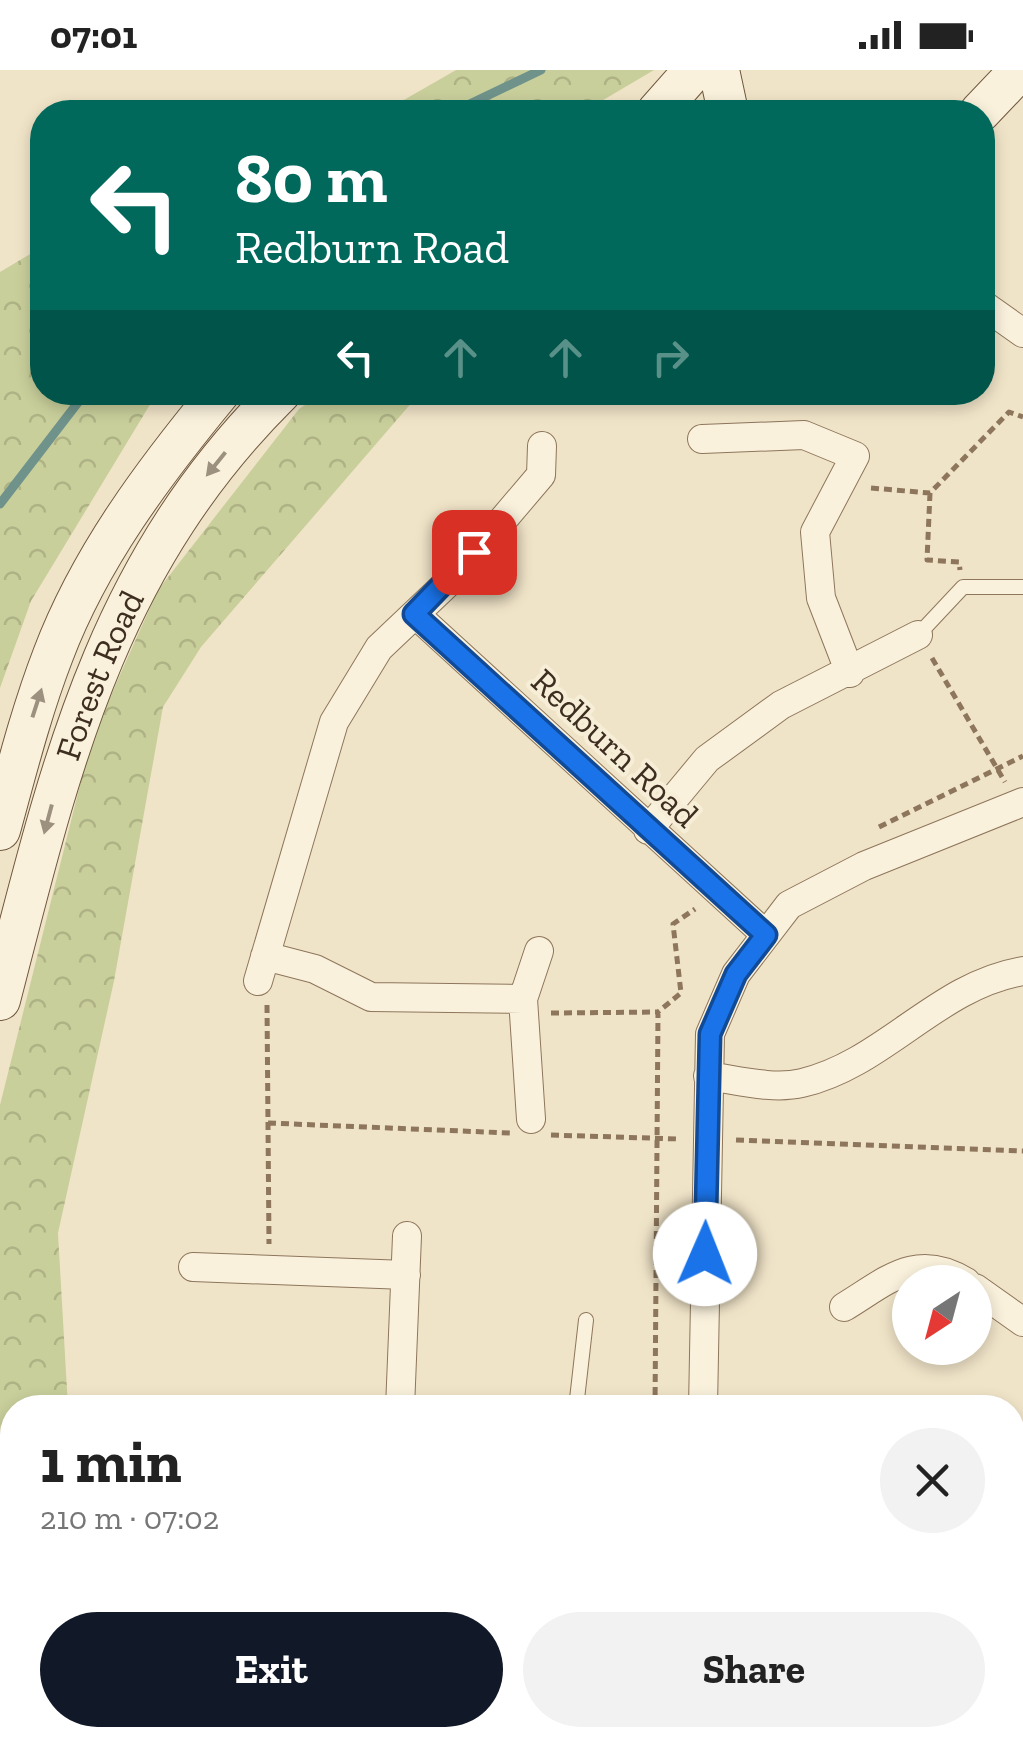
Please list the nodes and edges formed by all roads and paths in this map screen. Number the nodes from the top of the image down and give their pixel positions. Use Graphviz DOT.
graph roads {
  1 [pos="694,70"];
  2 [pos="719,70"];
  3 [pos="983,70"];
  4 [pos="1020,70"];
  5 [pos="668,100"];
  6 [pos="725,100"];
  7 [pos="979,100"];
  8 [pos="989,100"];
  9 [pos="995,313"];
  10 [pos="1023,333"];
  11 [pos="210,405"];
  12 [pos="270,405"];
  13 [pos="1023,417"];
  14 [pos="702,439"];
  15 [pos="542,446"];
  16 [pos="840,485"];
  17 [pos="930,492"];
  18 [pos="963,587"];
  19 [pos="1023,587"];
  20 [pos="414,614"];
  21 [pos="918,635"];
  22 [pos="850,673"];
  23 [pos="1023,756"];
  24 [pos="996,768"];
  25 [pos="1020,803"];
  26 [pos="0,830"];
  27 [pos="648,830"];
  28 [pos="718,893"];
  29 [pos="766,935"];
  30 [pos="539,952"];
  31 [pos="261,969"];
  32 [pos="1023,970"];
  33 [pos="0,1000"];
  34 [pos="523,1000"];
  35 [pos="658,1012"];
  36 [pos="708,1076"];
  37 [pos="268,1123"];
  38 [pos="531,1129"];
  39 [pos="706,1139"];
  40 [pos="657,1140"];
  41 [pos="1023,1151"];
  42 [pos="408,1236"];
  43 [pos="193,1267"];
  44 [pos="269,1267"];
  45 [pos="406,1275"];
  46 [pos="892,1278"];
  47 [pos="992,1300"];
  48 [pos="844,1307"];
  49 [pos="586,1320"];
  50 [pos="1023,1322"];
  51 [pos="401,1395"];
  52 [pos="577,1395"];
  53 [pos="655,1395"];
  54 [pos="703,1395"];
  1 -- 5 [label="street"];
  2 -- 6 [label="street"];
  3 -- 7 [label="street"];
  4 -- 8 [label="street"];
  9 -- 10 [label="street"];
  26 -- 11 [label="street, Forest Road, one-way"];
  12 -- 33 [label="street, Forest Road, one-way"];
  13 -- 17 [label="path"];
  14 -- 16 [label="street"];
  15 -- 20 [label="street"];
  16 -- 17 [label="path"];
  16 -- 22 [label="street"];
  17 -- 18 [label="path"];
  18 -- 19 [label="lane"];
  18 -- 21 [label="lane"];
  20 -- 27 [label="street, Redburn Road"];
  20 -- 31 [label="street"];
  21 -- 22 [label="street"];
  21 -- 24 [label="path"];
  22 -- 27 [label="street"];
  23 -- 24 [label="path"];
  24 -- 25 [label="path"];
  25 -- 29 [label="street"];
  27 -- 28 [label="street, Redburn Road"];
  28 -- 29 [label="street, Redburn Road"];
  28 -- 35 [label="path"];
  29 -- 36 [label="street"];
  30 -- 34 [label="street"];
  31 -- 34 [label="street"];
  31 -- 37 [label="path"];
  32 -- 36 [label="street"];
  34 -- 35 [label="path"];
  34 -- 38 [label="street"];
  35 -- 40 [label="path"];
  36 -- 39 [label="street"];
  37 -- 38 [label="path"];
  37 -- 44 [label="path"];
  38 -- 40 [label="path"];
  39 -- 40 [label="path"];
  39 -- 41 [label="path"];
  39 -- 54 [label="street"];
  40 -- 53 [label="path"];
  42 -- 45 [label="street"];
  43 -- 44 [label="street"];
  44 -- 45 [label="street"];
  45 -- 51 [label="street"];
  46 -- 48 [label="street"];
  47 -- 50 [label="street"];
  49 -- 52 [label="lane"];
}
